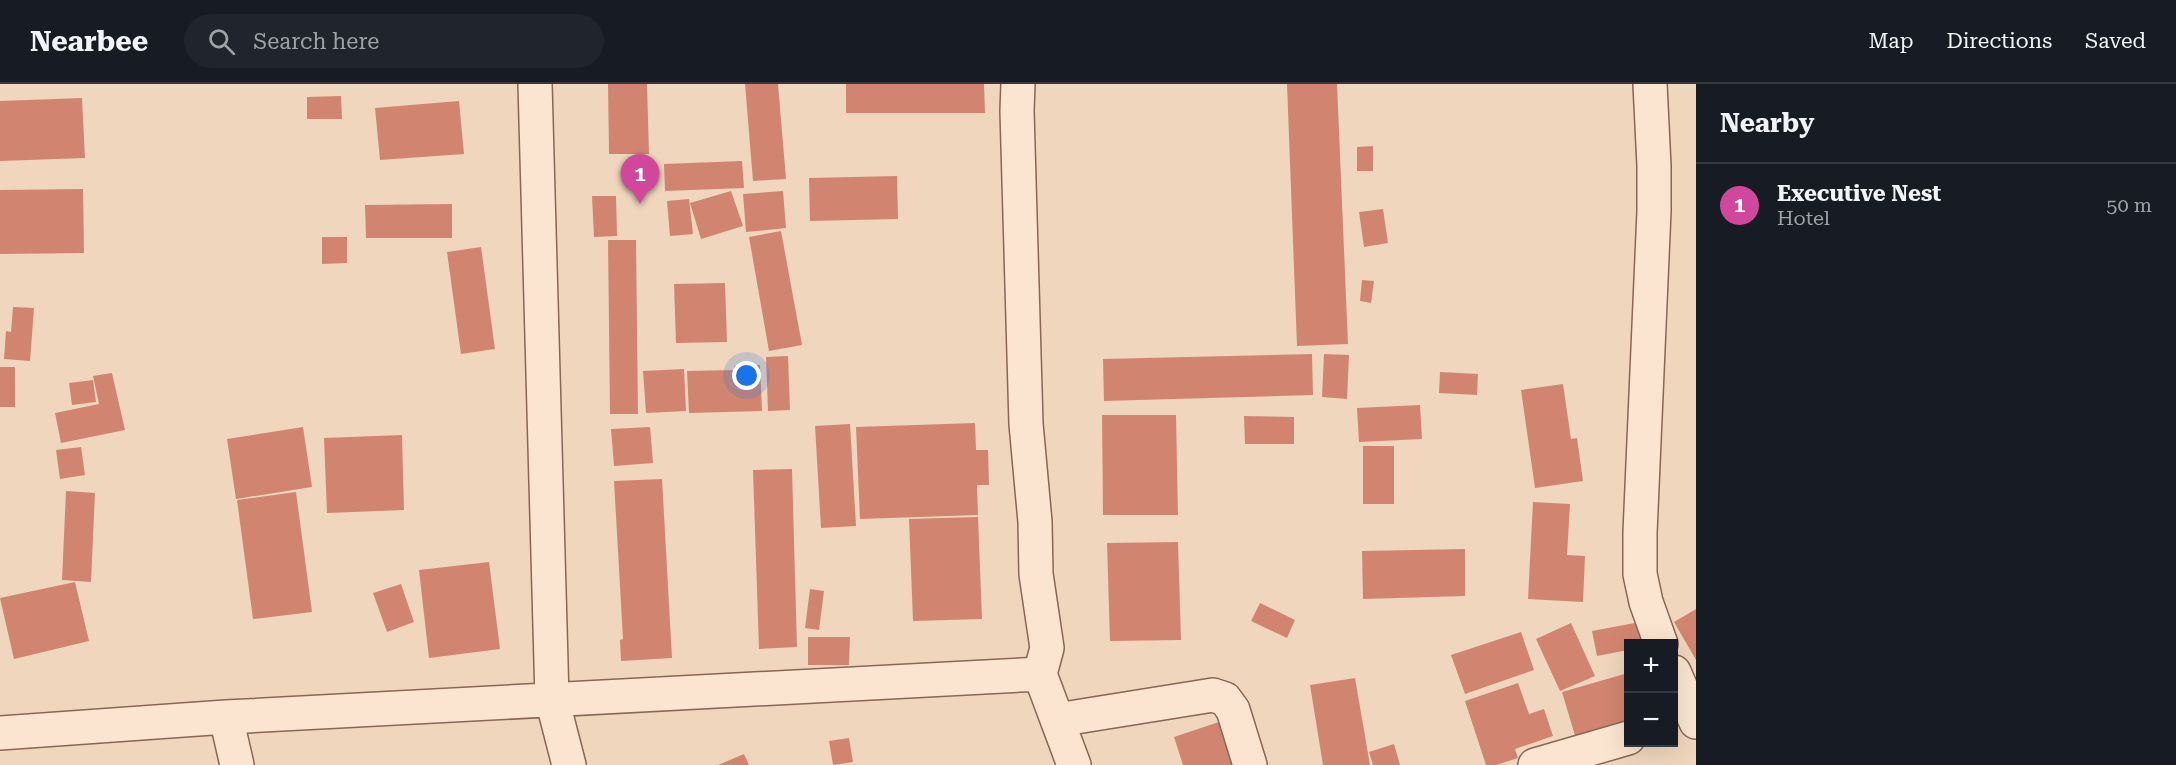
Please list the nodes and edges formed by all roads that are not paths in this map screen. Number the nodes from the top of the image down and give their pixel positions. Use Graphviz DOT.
graph roads {
  1 [pos="535,84"];
  2 [pos="1018,84"];
  3 [pos="1650,84"];
  4 [pos="1659,639"];
  5 [pos="1040,674"];
  6 [pos="1678,686"];
  7 [pos="552,699"];
  8 [pos="226,717"];
  9 [pos="1057,720"];
  10 [pos="1688,720"];
  11 [pos="0,733"];
  12 [pos="1624,739"];
  13 [pos="237,765"];
  14 [pos="569,765"];
  15 [pos="1074,765"];
  16 [pos="1250,765"];
  17 [pos="1534,765"];
  1 -- 7 [label="street"];
  2 -- 5 [label="street"];
  3 -- 4 [label="street"];
  5 -- 7 [label="street"];
  5 -- 9 [label="street"];
  6 -- 10 [label="street"];
  7 -- 8 [label="street"];
  7 -- 14 [label="street"];
  8 -- 11 [label="street"];
  8 -- 13 [label="street"];
  9 -- 15 [label="street"];
  9 -- 16 [label="street"];
  12 -- 17 [label="street"];
}
